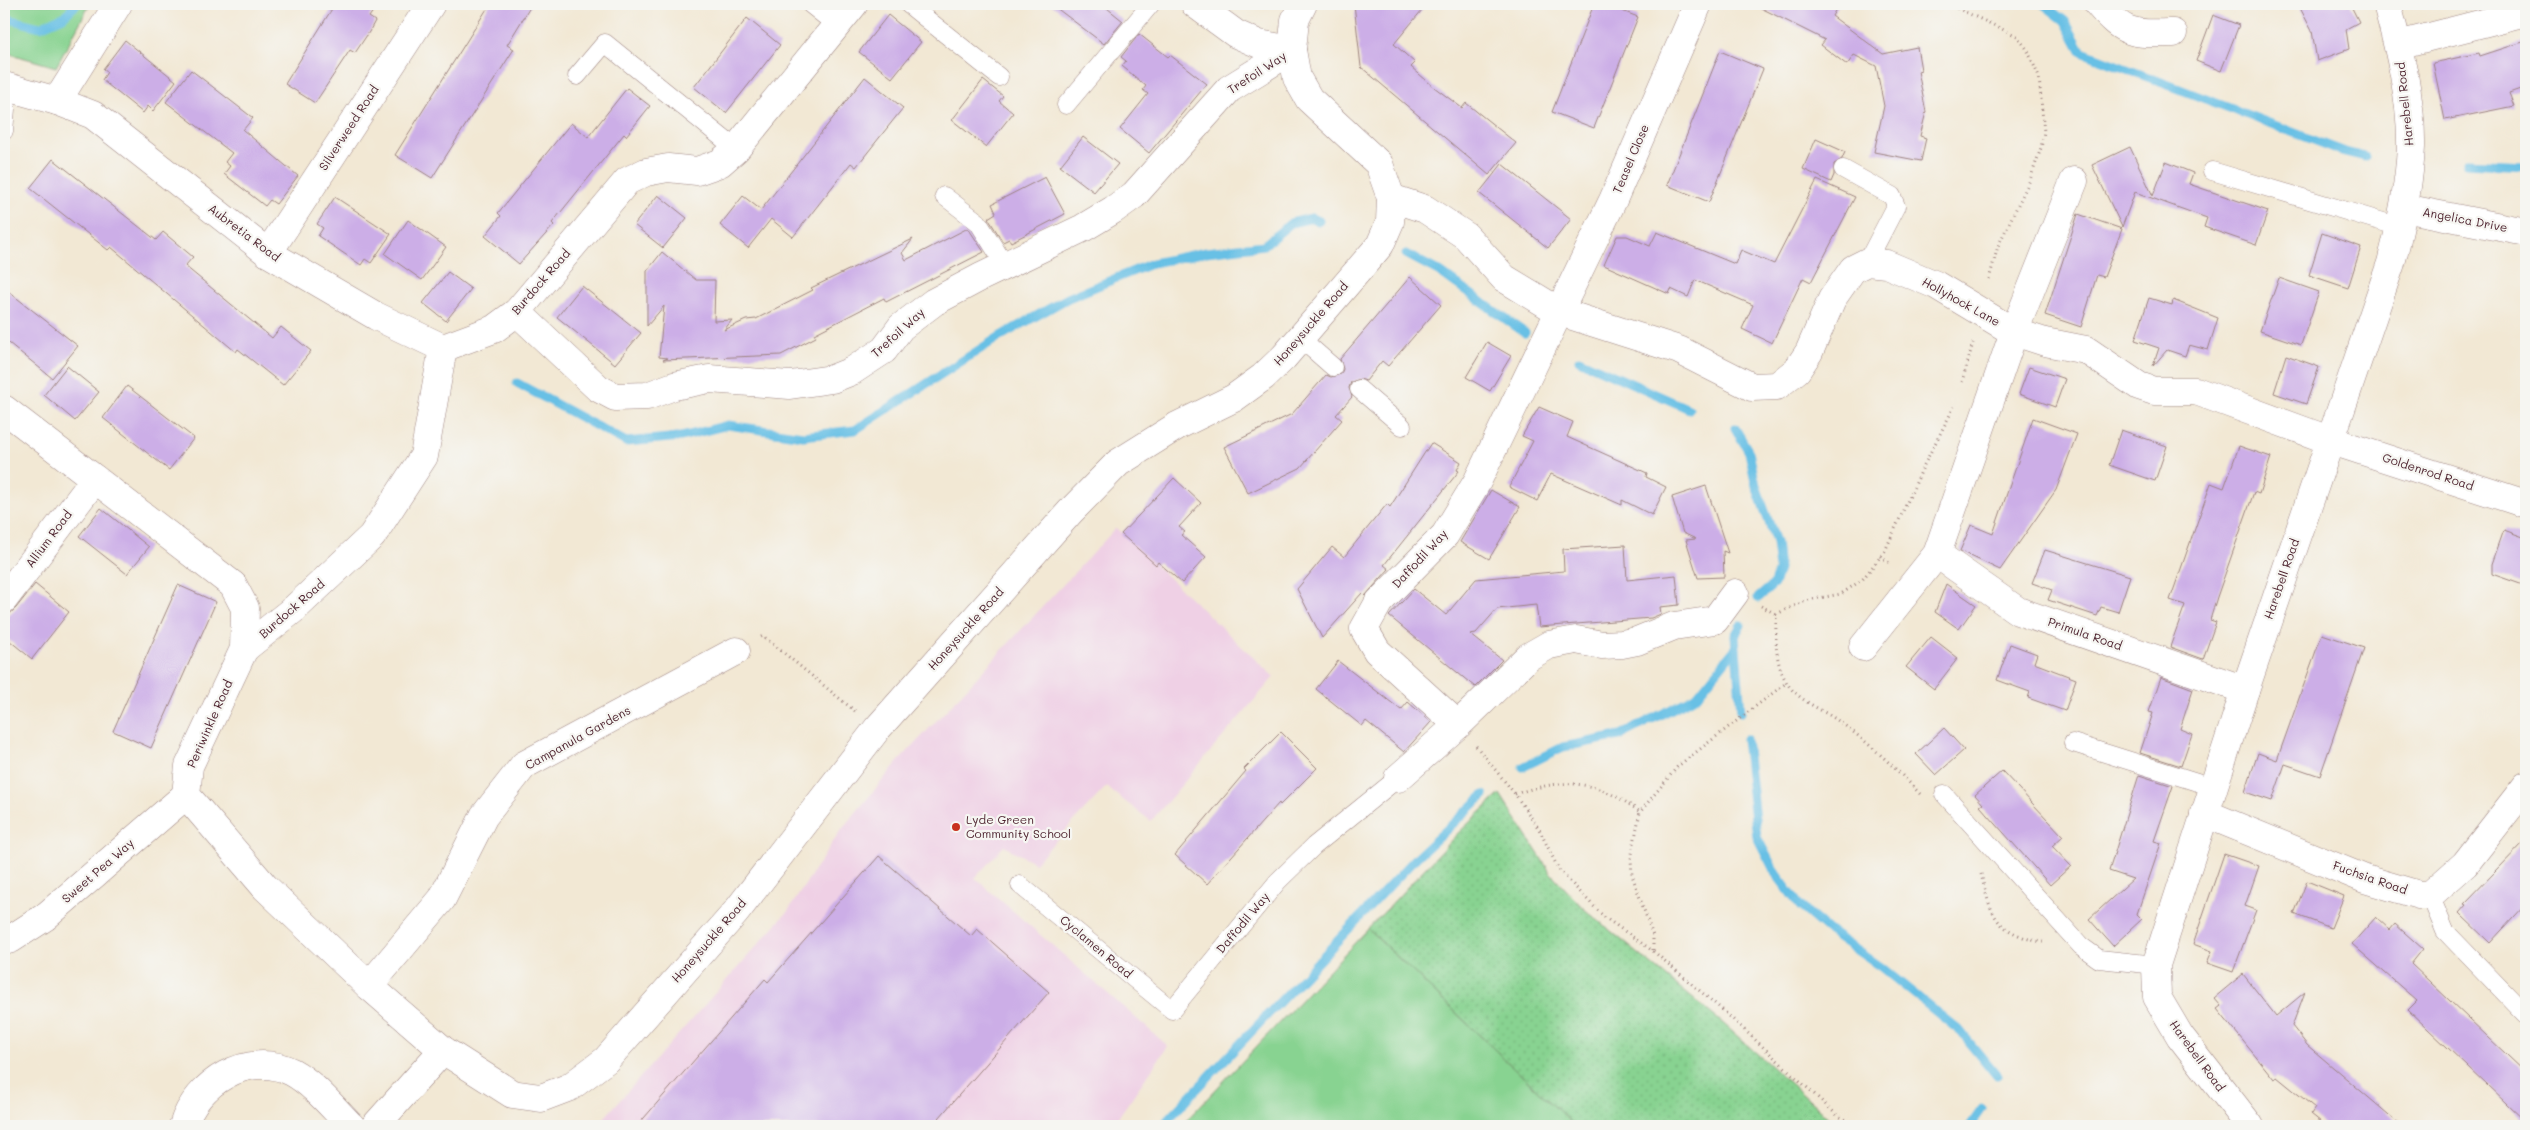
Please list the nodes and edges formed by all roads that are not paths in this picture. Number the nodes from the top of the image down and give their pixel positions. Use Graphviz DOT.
graph roads {
  1 [pos="118,4"];
  2 [pos="431,4"];
  3 [pos="810,4"];
  4 [pos="854,4"];
  5 [pos="908,4"];
  6 [pos="1151,4"];
  7 [pos="1195,4"];
  8 [pos="1303,4"];
  9 [pos="1698,4"];
  10 [pos="2098,4"];
  11 [pos="2387,4"];
  12 [pos="2526,12"];
  13 [pos="836,24"];
  14 [pos="2173,33"];
  15 [pos="2398,44"];
  16 [pos="1292,50"];
  17 [pos="577,76"];
  18 [pos="999,77"];
  19 [pos="6,86"];
  20 [pos="57,101"];
  21 [pos="1066,105"];
  22 [pos="4,131"];
  23 [pos="736,149"];
  24 [pos="1843,169"];
  25 [pos="2212,171"];
  26 [pos="2074,181"];
  27 [pos="944,196"];
  28 [pos="1391,198"];
  29 [pos="2402,217"];
  30 [pos="2526,232"];
  31 [pos="268,253"];
  32 [pos="1867,262"];
  33 [pos="1004,265"];
  34 [pos="517,312"];
  35 [pos="1560,312"];
  36 [pos="2014,332"];
  37 [pos="1300,338"];
  38 [pos="443,348"];
  39 [pos="1334,367"];
  40 [pos="1359,389"];
  41 [pos="4,409"];
  42 [pos="1402,426"];
  43 [pos="2330,440"];
  44 [pos="95,479"];
  45 [pos="2526,504"];
  46 [pos="1938,554"];
  47 [pos="1735,592"];
  48 [pos="4,598"];
  49 [pos="1863,647"];
  50 [pos="244,649"];
  51 [pos="736,651"];
  52 [pos="2245,690"];
  53 [pos="1458,725"];
  54 [pos="2073,743"];
  55 [pos="1398,778"];
  56 [pos="2212,787"];
  57 [pos="186,794"];
  58 [pos="1944,794"];
  59 [pos="2523,799"];
  60 [pos="2204,813"];
  61 [pos="1020,885"];
  62 [pos="2430,895"];
  63 [pos="4,941"];
  64 [pos="2156,965"];
  65 [pos="369,986"];
  66 [pos="1172,1010"];
  67 [pos="2526,1015"];
  68 [pos="443,1050"];
  69 [pos="183,1126"];
  70 [pos="351,1126"];
  71 [pos="375,1126"];
  72 [pos="2250,1126"];
  1 -- 20 [label="street"];
  2 -- 31 [label="street, Silverweed Road"];
  3 -- 13 [label="lane"];
  4 -- 13 [label="street, Burdock Road"];
  5 -- 18 [label="lane"];
  6 -- 21 [label="lane"];
  7 -- 16 [label="street"];
  8 -- 16 [label="street, Honeysuckle Road"];
  9 -- 35 [label="street, Teasel Close"];
  10 -- 14 [label="street"];
  11 -- 15 [label="street, Harebell Road"];
  12 -- 15 [label="street"];
  13 -- 23 [label="street, Burdock Road"];
  15 -- 29 [label="street, Harebell Road"];
  16 -- 28 [label="street, Honeysuckle Road"];
  16 -- 33 [label="street, Trefoil Way"];
  17 -- 23 [label="lane"];
  19 -- 20 [label="street, Aubretia Road"];
  19 -- 22 [label="lane"];
  20 -- 31 [label="street, Aubretia Road"];
  23 -- 34 [label="street, Burdock Road"];
  24 -- 32 [label="lane"];
  25 -- 29 [label="lane"];
  26 -- 36 [label="street"];
  27 -- 33 [label="lane"];
  28 -- 35 [label="street"];
  28 -- 37 [label="street, Honeysuckle Road"];
  29 -- 30 [label="street, Angelica Drive"];
  29 -- 43 [label="street, Harebell Road"];
  31 -- 38 [label="street, Aubretia Road"];
  32 -- 35 [label="street"];
  32 -- 36 [label="street, Hollyhock Lane"];
  33 -- 34 [label="street, Trefoil Way"];
  34 -- 38 [label="street, Burdock Road"];
  35 -- 53 [label="street, Daffodil Way"];
  36 -- 43 [label="street, Hollyhock Lane"];
  36 -- 46 [label="street"];
  37 -- 39 [label="lane"];
  37 -- 68 [label="street, Honeysuckle Road"];
  38 -- 50 [label="street, Burdock Road"];
  40 -- 42 [label="lane"];
  41 -- 44 [label="street, Periwinkle Road"];
  43 -- 45 [label="street, Goldenrod Road"];
  43 -- 52 [label="street, Harebell Road"];
  44 -- 48 [label="street, Allium Road"];
  44 -- 50 [label="street, Periwinkle Road"];
  46 -- 49 [label="street"];
  46 -- 52 [label="street, Primula Road"];
  47 -- 53 [label="street, Daffodil Way"];
  50 -- 57 [label="street, Periwinkle Road"];
  51 -- 65 [label="street, Campanula Gardens"];
  52 -- 56 [label="street, Harebell Road"];
  53 -- 55 [label="street, Daffodil Way"];
  54 -- 56 [label="lane"];
  55 -- 66 [label="lane, Daffodil Way"];
  56 -- 60 [label="street, Harebell Road"];
  57 -- 63 [label="street, Sweet Pea Way"];
  57 -- 65 [label="street"];
  58 -- 64 [label="lane"];
  59 -- 62 [label="street"];
  60 -- 62 [label="street, Fuchsia Road"];
  60 -- 64 [label="street, Harebell Road"];
  61 -- 66 [label="lane, Cyclamen Road"];
  62 -- 67 [label="lane"];
  64 -- 72 [label="street, Harebell Road"];
  65 -- 68 [label="street"];
  68 -- 71 [label="street"];
  69 -- 70 [label="street"];
}
